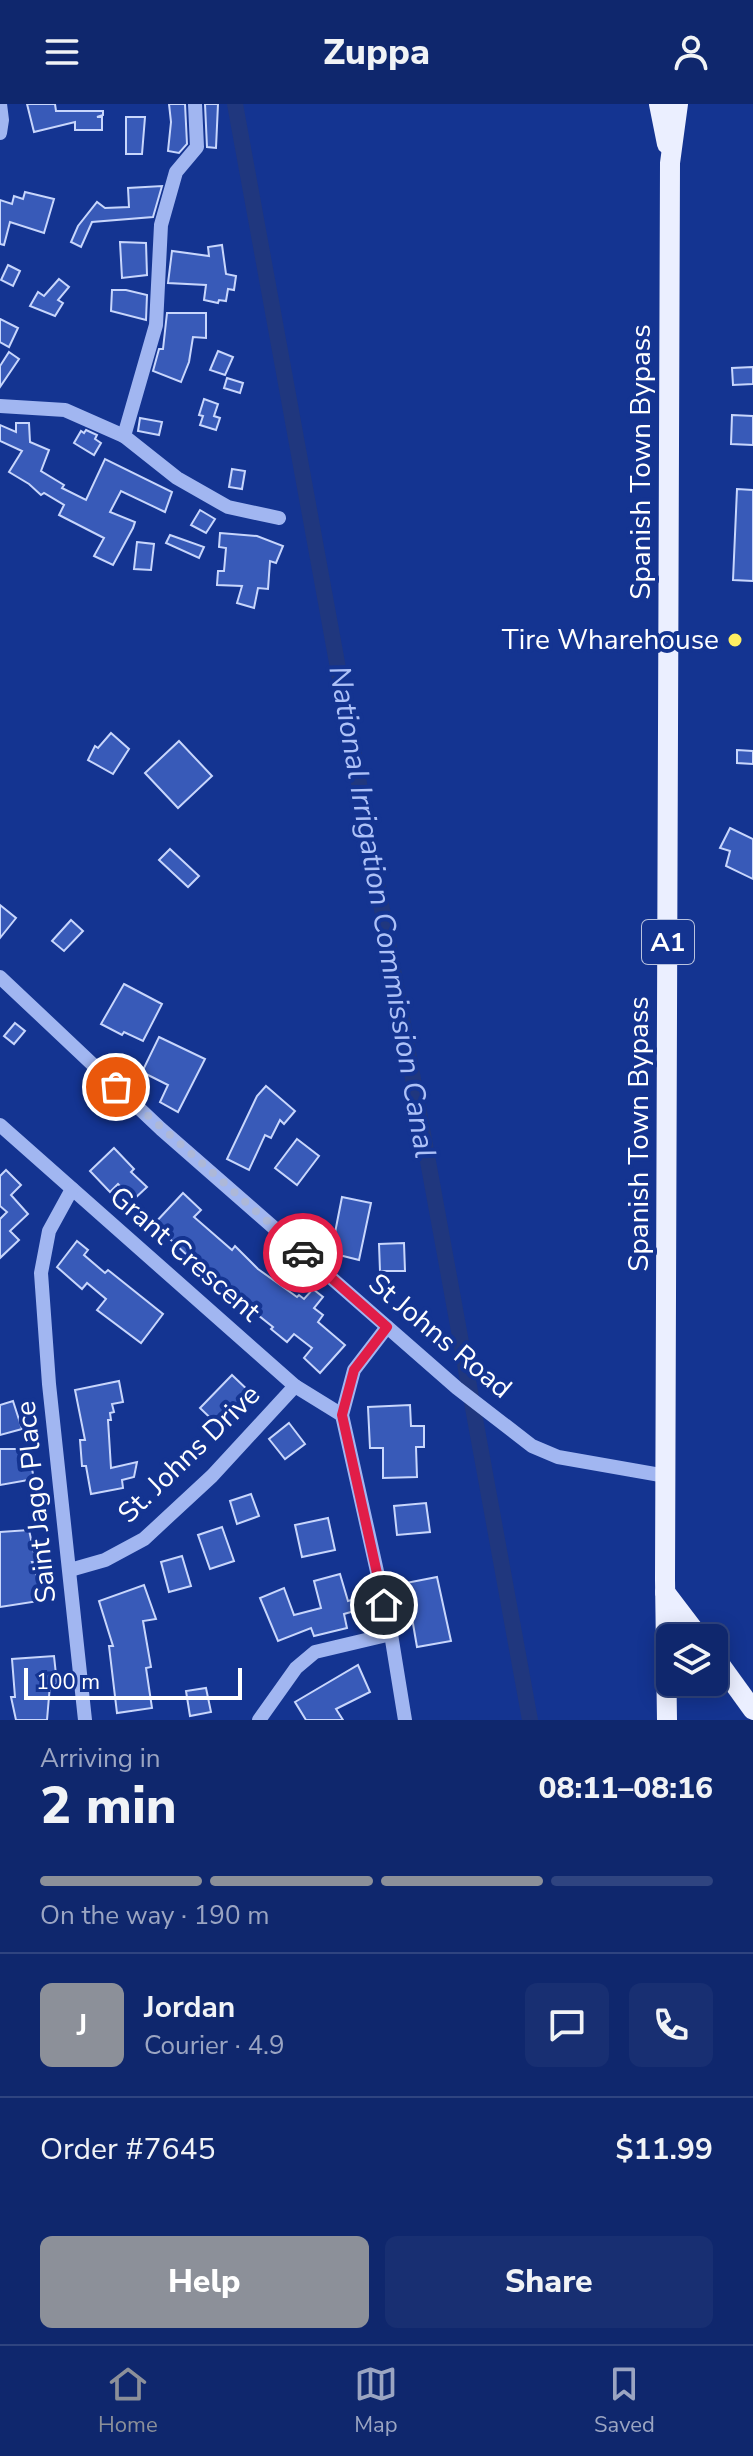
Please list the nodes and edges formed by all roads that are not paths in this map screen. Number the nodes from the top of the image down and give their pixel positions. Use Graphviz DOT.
graph roads {
  1 [pos="0,104"];
  2 [pos="195,104"];
  3 [pos="659,104"];
  4 [pos="678,104"];
  5 [pos="0,133"];
  6 [pos="670,163"];
  7 [pos="0,406"];
  8 [pos="124,436"];
  9 [pos="279,518"];
  10 [pos="0,977"];
  11 [pos="0,1125"];
  12 [pos="72,1189"];
  13 [pos="387,1327"];
  14 [pos="295,1386"];
  15 [pos="342,1415"];
  16 [pos="666,1476"];
  17 [pos="70,1570"];
  18 [pos="665,1592"];
  19 [pos="689,1624"];
  20 [pos="391,1634"];
  21 [pos="728,1675"];
  22 [pos="753,1710"];
  23 [pos="85,1720"];
  24 [pos="259,1720"];
  25 [pos="405,1720"];
  26 [pos="667,1720"];
  1 -- 5 [label="street"];
  2 -- 8 [label="street"];
  3 -- 6 [label="main road, Spanish Town Bypass / A1"];
  4 -- 6 [label="main road, Spanish Town Bypass / A1"];
  6 -- 16 [label="main road, Spanish Town Bypass / A1"];
  7 -- 8 [label="street"];
  8 -- 9 [label="street"];
  10 -- 13 [label="street, St Johns Road"];
  11 -- 12 [label="street, Grant Crescent"];
  12 -- 14 [label="street, Grant Crescent"];
  12 -- 17 [label="street, Saint Jago Place"];
  13 -- 15 [label="street"];
  13 -- 16 [label="street, St Johns Road"];
  14 -- 15 [label="street, Grant Crescent"];
  14 -- 17 [label="street, St. Johns Drive"];
  15 -- 20 [label="street"];
  16 -- 18 [label="main road, Spanish Town Bypass / A1"];
  17 -- 23 [label="street, Saint Jago Place"];
  18 -- 19 [label="main road"];
  18 -- 26 [label="main road, Spanish Town Bypass / A1"];
  20 -- 24 [label="street"];
  20 -- 25 [label="street"];
  21 -- 22 [label="main road"];
}
